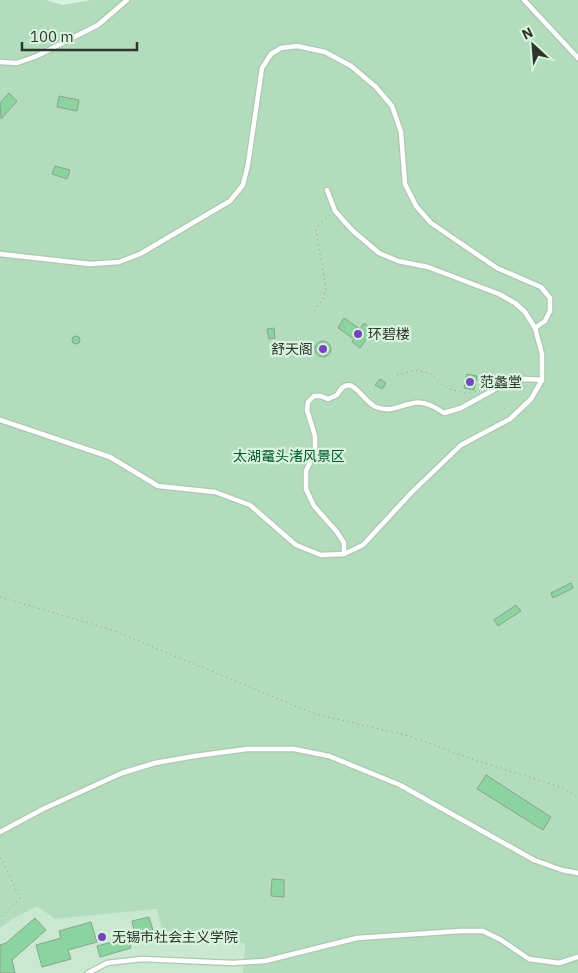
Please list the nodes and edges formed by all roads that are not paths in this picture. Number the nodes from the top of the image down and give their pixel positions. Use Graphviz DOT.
graph roads {
  1 [pos="126,0"];
  2 [pos="524,0"];
  3 [pos="578,58"];
  4 [pos="0,62"];
  5 [pos="327,190"];
  6 [pos="0,254"];
  7 [pos="535,328"];
  8 [pos="542,380"];
  9 [pos="0,420"];
  10 [pos="344,554"];
  11 [pos="0,832"];
  12 [pos="578,873"];
  13 [pos="578,957"];
  14 [pos="88,973"];
  1 -- 4 [label="lane"];
  2 -- 3 [label="lane"];
  5 -- 7 [label="lane"];
  6 -- 7 [label="lane"];
  7 -- 8 [label="lane"];
  8 -- 10 [label="lane"];
  8 -- 10 [label="lane"];
  9 -- 10 [label="lane"];
  11 -- 12 [label="lane"];
  13 -- 14 [label="lane"];
}
